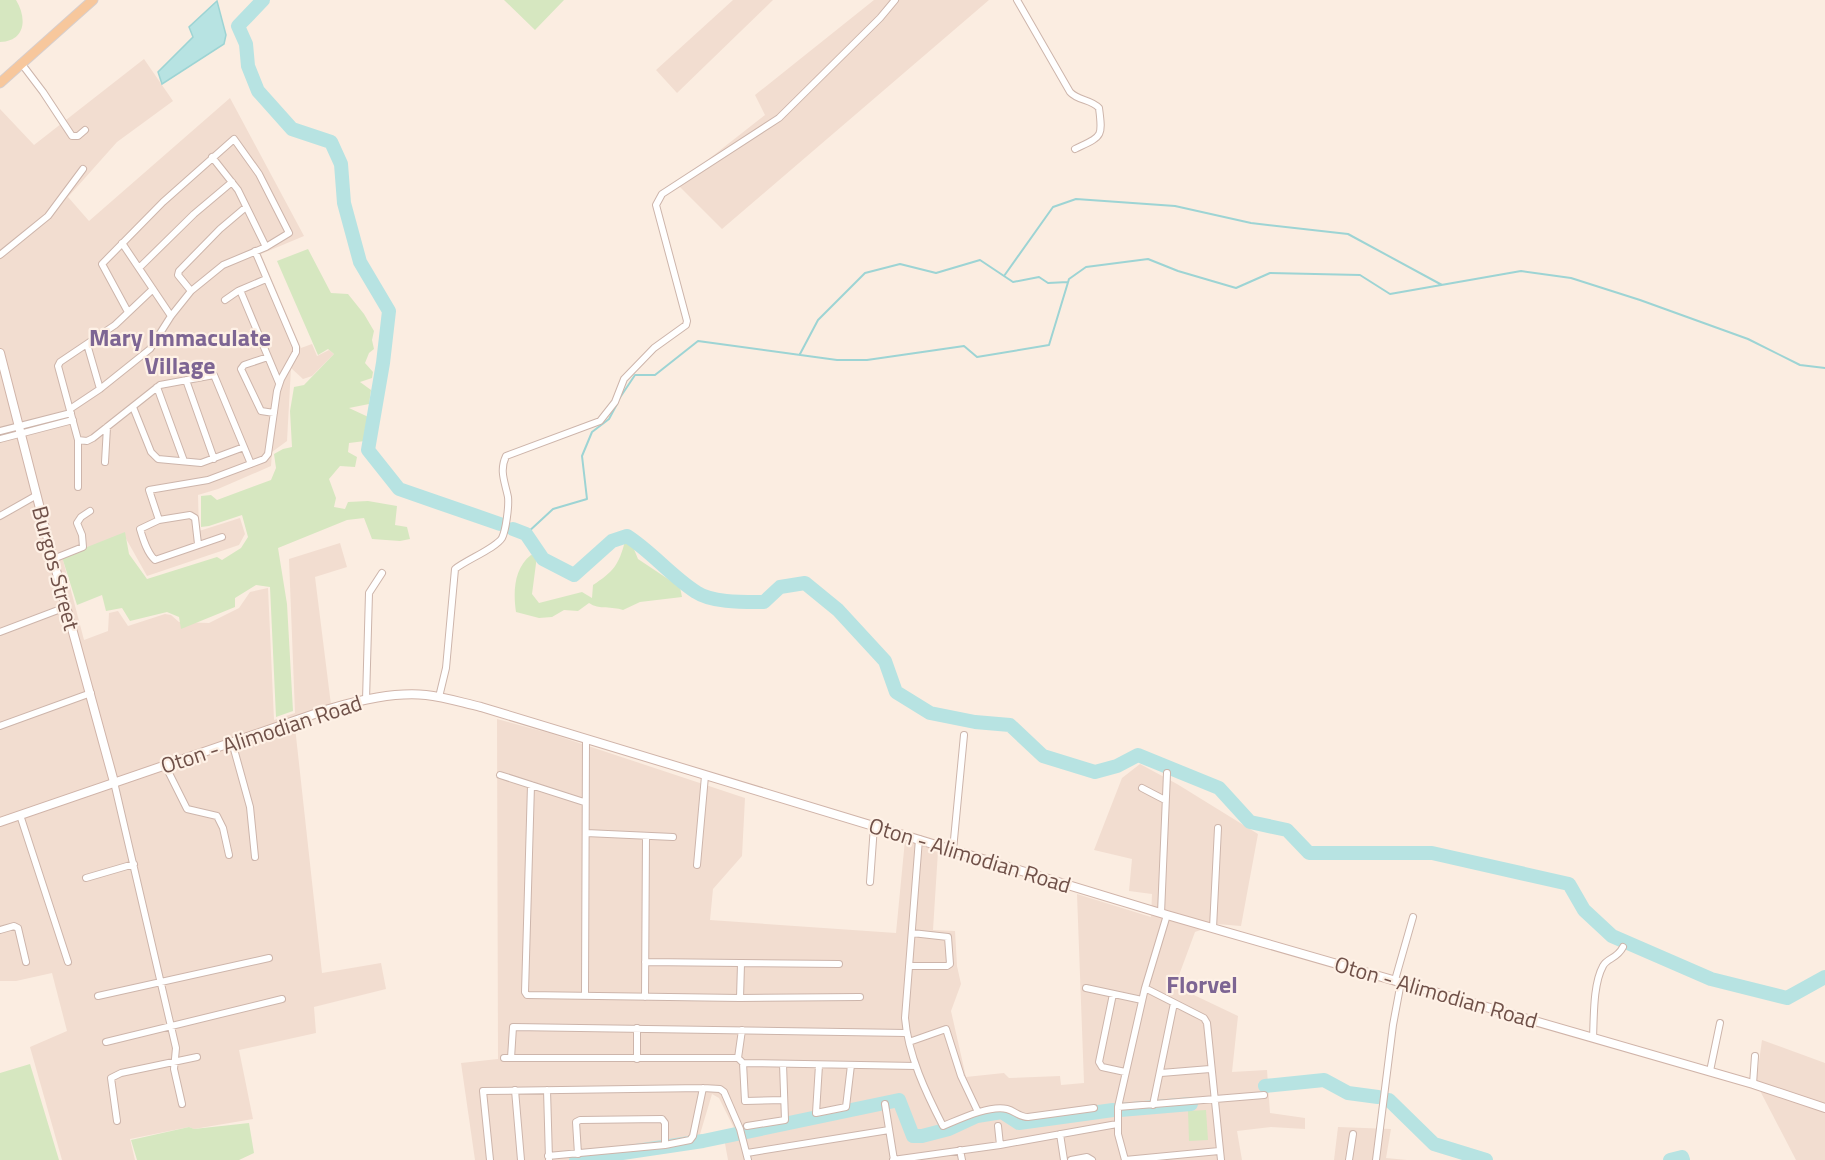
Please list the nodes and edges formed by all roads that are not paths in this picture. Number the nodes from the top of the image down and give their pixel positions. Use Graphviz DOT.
graph roads {
  1 [pos="93,0"];
  2 [pos="895,0"];
  3 [pos="1017,0"];
  4 [pos="21,63"];
  5 [pos="0,83"];
  6 [pos="85,130"];
  7 [pos="1075,149"];
  8 [pos="212,157"];
  9 [pos="83,169"];
  10 [pos="232,182"];
  11 [pos="246,207"];
  12 [pos="122,243"];
  13 [pos="266,247"];
  14 [pos="255,251"];
  15 [pos="0,255"];
  16 [pos="139,268"];
  17 [pos="266,279"];
  18 [pos="153,289"];
  19 [pos="240,290"];
  20 [pos="191,291"];
  21 [pos="225,300"];
  22 [pos="128,312"];
  23 [pos="171,316"];
  24 [pos="87,344"];
  25 [pos="0,353"];
  26 [pos="268,357"];
  27 [pos="186,380"];
  28 [pos="280,383"];
  29 [pos="157,387"];
  30 [pos="100,388"];
  31 [pos="132,407"];
  32 [pos="274,413"];
  33 [pos="71,414"];
  34 [pos="107,427"];
  35 [pos="19,429"];
  36 [pos="0,430"];
  37 [pos="0,439"];
  38 [pos="78,440"];
  39 [pos="244,447"];
  40 [pos="214,459"];
  41 [pos="105,462"];
  42 [pos="184,462"];
  43 [pos="251,464"];
  44 [pos="78,487"];
  45 [pos="37,495"];
  46 [pos="90,511"];
  47 [pos="0,516"];
  48 [pos="159,520"];
  49 [pos="222,537"];
  50 [pos="198,544"];
  51 [pos="53,559"];
  52 [pos="382,573"];
  53 [pos="66,607"];
  54 [pos="0,632"];
  55 [pos="91,693"];
  56 [pos="439,697"];
  57 [pos="366,700"];
  58 [pos="0,726"];
  59 [pos="964,735"];
  60 [pos="586,739"];
  61 [pos="232,742"];
  62 [pos="165,765"];
  63 [pos="1167,773"];
  64 [pos="500,776"];
  65 [pos="705,776"];
  66 [pos="114,782"];
  67 [pos="531,785"];
  68 [pos="1142,788"];
  69 [pos="1165,800"];
  70 [pos="584,802"];
  71 [pos="20,815"];
  72 [pos="0,822"];
  73 [pos="874,826"];
  74 [pos="1218,828"];
  75 [pos="586,833"];
  76 [pos="646,836"];
  77 [pos="673,837"];
  78 [pos="919,839"];
  79 [pos="953,850"];
  80 [pos="229,855"];
  81 [pos="255,857"];
  82 [pos="134,864"];
  83 [pos="697,865"];
  84 [pos="86,878"];
  85 [pos="870,882"];
  86 [pos="1164,914"];
  87 [pos="1413,918"];
  88 [pos="1213,928"];
  89 [pos="0,930"];
  90 [pos="912,933"];
  91 [pos="1623,947"];
  92 [pos="269,958"];
  93 [pos="26,962"];
  94 [pos="68,962"];
  95 [pos="645,962"];
  96 [pos="741,964"];
  97 [pos="839,964"];
  98 [pos="909,966"];
  99 [pos="161,981"];
  100 [pos="1398,981"];
  101 [pos="1086,988"];
  102 [pos="1145,988"];
  103 [pos="1113,994"];
  104 [pos="98,996"];
  105 [pos="585,996"];
  106 [pos="645,997"];
  107 [pos="860,997"];
  108 [pos="740,998"];
  109 [pos="282,999"];
  110 [pos="1142,1000"];
  111 [pos="1174,1003"];
  112 [pos="1720,1023"];
  113 [pos="172,1026"];
  114 [pos="637,1028"];
  115 [pos="742,1029"];
  116 [pos="906,1033"];
  117 [pos="1593,1038"];
  118 [pos="106,1042"];
  119 [pos="909,1042"];
  120 [pos="1755,1056"];
  121 [pos="197,1057"];
  122 [pos="637,1059"];
  123 [pos="741,1061"];
  124 [pos="175,1062"];
  125 [pos="783,1064"];
  126 [pos="819,1065"];
  127 [pos="851,1065"];
  128 [pos="916,1066"];
  129 [pos="1210,1069"];
  130 [pos="1710,1071"];
  131 [pos="1125,1072"];
  132 [pos="1161,1073"];
  133 [pos="1753,1084"];
  134 [pos="703,1088"];
  135 [pos="516,1090"];
  136 [pos="547,1090"];
  137 [pos="1264,1095"];
  138 [pos="784,1100"];
  139 [pos="1213,1100"];
  140 [pos="182,1104"];
  141 [pos="885,1104"];
  142 [pos="1824,1105"];
  143 [pos="1153,1106"];
  144 [pos="1118,1107"];
  145 [pos="1094,1108"];
  146 [pos="978,1112"];
  147 [pos="117,1121"];
  148 [pos="1117,1124"];
  149 [pos="998,1126"];
  150 [pos="743,1130"];
  151 [pos="889,1130"];
  152 [pos="1060,1134"];
  153 [pos="1353,1134"];
  154 [pos="665,1145"];
  155 [pos="1000,1145"];
  156 [pos="960,1150"];
  157 [pos="1219,1151"];
  158 [pos="578,1154"];
  159 [pos="747,1156"];
  160 [pos="549,1158"];
  161 [pos="490,1160"];
  162 [pos="521,1160"];
  163 [pos="897,1160"];
  164 [pos="962,1160"];
  165 [pos="1064,1160"];
  166 [pos="1071,1160"];
  167 [pos="1092,1160"];
  168 [pos="1125,1160"];
  169 [pos="1221,1160"];
  170 [pos="1349,1160"];
  171 [pos="1376,1160"];
  1 -- 4 [label="main road"];
  2 -- 56 [label="street"];
  3 -- 7 [label="street"];
  4 -- 5 [label="main road"];
  4 -- 6 [label="street"];
  8 -- 10 [label="street"];
  8 -- 12 [label="street"];
  8 -- 13 [label="street"];
  9 -- 15 [label="street"];
  10 -- 11 [label="street"];
  10 -- 16 [label="street"];
  11 -- 13 [label="street"];
  11 -- 20 [label="street"];
  12 -- 16 [label="street"];
  12 -- 22 [label="street"];
  13 -- 14 [label="street"];
  14 -- 17 [label="street"];
  14 -- 20 [label="street"];
  16 -- 18 [label="street"];
  17 -- 19 [label="street"];
  17 -- 28 [label="street"];
  18 -- 22 [label="street"];
  18 -- 23 [label="street"];
  19 -- 21 [label="street"];
  19 -- 26 [label="street"];
  20 -- 23 [label="street"];
  22 -- 24 [label="street"];
  23 -- 30 [label="street"];
  24 -- 30 [label="street"];
  24 -- 33 [label="street"];
  25 -- 35 [label="main road, Burgos Street"];
  26 -- 28 [label="street"];
  26 -- 32 [label="street"];
  27 -- 29 [label="street"];
  27 -- 39 [label="street"];
  27 -- 40 [label="street"];
  28 -- 32 [label="street"];
  29 -- 31 [label="street"];
  29 -- 42 [label="street"];
  30 -- 33 [label="street"];
  31 -- 34 [label="street"];
  31 -- 42 [label="street"];
  32 -- 43 [label="street"];
  33 -- 35 [label="street"];
  33 -- 38 [label="street"];
  34 -- 38 [label="street"];
  34 -- 41 [label="street"];
  35 -- 36 [label="street"];
  35 -- 37 [label="street"];
  35 -- 45 [label="main road, Burgos Street"];
  38 -- 44 [label="street"];
  39 -- 40 [label="street"];
  39 -- 43 [label="street"];
  40 -- 42 [label="street"];
  43 -- 48 [label="street"];
  45 -- 47 [label="street"];
  45 -- 51 [label="main road, Burgos Street"];
  46 -- 51 [label="street"];
  48 -- 50 [label="street"];
  48 -- 50 [label="street"];
  49 -- 50 [label="street"];
  51 -- 53 [label="main road, Burgos Street"];
  52 -- 57 [label="street"];
  53 -- 54 [label="street"];
  53 -- 55 [label="main road, Burgos Street"];
  55 -- 58 [label="street"];
  55 -- 66 [label="main road, Burgos Street"];
  56 -- 57 [label="main road, Oton - Alimodian Road"];
  56 -- 60 [label="main road, Oton - Alimodian Road"];
  57 -- 61 [label="main road, Oton - Alimodian Road"];
  59 -- 79 [label="street"];
  60 -- 65 [label="main road, Oton - Alimodian Road"];
  60 -- 70 [label="street"];
  61 -- 62 [label="main road, Oton - Alimodian Road"];
  61 -- 81 [label="street"];
  62 -- 66 [label="main road, Oton - Alimodian Road"];
  62 -- 80 [label="street"];
  63 -- 69 [label="street"];
  64 -- 67 [label="street"];
  65 -- 73 [label="main road, Oton - Alimodian Road"];
  65 -- 83 [label="street"];
  66 -- 71 [label="main road, Oton - Alimodian Road"];
  66 -- 82 [label="street"];
  67 -- 70 [label="street"];
  67 -- 105 [label="street"];
  68 -- 69 [label="street"];
  69 -- 86 [label="street"];
  70 -- 75 [label="street"];
  71 -- 72 [label="main road, Oton - Alimodian Road"];
  71 -- 94 [label="street"];
  73 -- 78 [label="main road, Oton - Alimodian Road"];
  73 -- 85 [label="street"];
  74 -- 88 [label="street"];
  75 -- 76 [label="street"];
  75 -- 105 [label="street"];
  76 -- 77 [label="street"];
  76 -- 95 [label="street"];
  78 -- 79 [label="main road, Oton - Alimodian Road"];
  78 -- 90 [label="street"];
  79 -- 86 [label="main road, Oton - Alimodian Road"];
  82 -- 84 [label="street"];
  82 -- 99 [label="street"];
  86 -- 88 [label="main road, Oton - Alimodian Road"];
  86 -- 102 [label="street"];
  87 -- 100 [label="street"];
  88 -- 100 [label="main road, Oton - Alimodian Road"];
  89 -- 93 [label="street"];
  90 -- 98 [label="street"];
  90 -- 98 [label="street"];
  91 -- 117 [label="street"];
  92 -- 99 [label="street"];
  95 -- 96 [label="street"];
  95 -- 106 [label="street"];
  96 -- 97 [label="street"];
  96 -- 108 [label="street"];
  98 -- 116 [label="street"];
  99 -- 104 [label="street"];
  99 -- 113 [label="street"];
  100 -- 117 [label="main road, Oton - Alimodian Road"];
  100 -- 171 [label="street"];
  101 -- 103 [label="street"];
  102 -- 110 [label="street"];
  102 -- 111 [label="street"];
  103 -- 110 [label="street"];
  103 -- 131 [label="street"];
  105 -- 106 [label="street"];
  106 -- 108 [label="street"];
  107 -- 108 [label="street"];
  109 -- 113 [label="street"];
  110 -- 131 [label="street"];
  111 -- 129 [label="street"];
  111 -- 132 [label="street"];
  112 -- 130 [label="street"];
  113 -- 118 [label="street"];
  113 -- 124 [label="street"];
  114 -- 115 [label="street"];
  114 -- 122 [label="street"];
  114 -- 122 [label="street"];
  115 -- 116 [label="street"];
  115 -- 123 [label="street"];
  116 -- 119 [label="street"];
  117 -- 130 [label="main road, Oton - Alimodian Road"];
  119 -- 128 [label="street"];
  119 -- 146 [label="street"];
  120 -- 133 [label="street"];
  121 -- 124 [label="street"];
  122 -- 123 [label="street"];
  123 -- 125 [label="street"];
  123 -- 138 [label="street"];
  124 -- 140 [label="street"];
  124 -- 147 [label="street"];
  125 -- 126 [label="street"];
  125 -- 138 [label="street"];
  126 -- 127 [label="street"];
  126 -- 127 [label="street"];
  127 -- 128 [label="street"];
  128 -- 146 [label="street"];
  129 -- 132 [label="street"];
  129 -- 139 [label="street"];
  130 -- 133 [label="main road, Oton - Alimodian Road"];
  131 -- 144 [label="street"];
  132 -- 143 [label="street"];
  133 -- 142 [label="main road, Oton - Alimodian Road"];
  134 -- 136 [label="street"];
  134 -- 150 [label="street"];
  134 -- 154 [label="street"];
  135 -- 136 [label="street"];
  135 -- 161 [label="street"];
  135 -- 162 [label="street"];
  136 -- 160 [label="street"];
  137 -- 139 [label="street"];
  138 -- 150 [label="street"];
  139 -- 143 [label="street"];
  139 -- 157 [label="street"];
  141 -- 151 [label="street"];
  143 -- 144 [label="street"];
  144 -- 148 [label="street"];
  145 -- 146 [label="street"];
  148 -- 152 [label="street"];
  148 -- 168 [label="street"];
  149 -- 155 [label="street"];
  150 -- 159 [label="street"];
  151 -- 159 [label="street"];
  151 -- 163 [label="street"];
  152 -- 155 [label="street"];
  152 -- 165 [label="street"];
  153 -- 170 [label="street"];
  154 -- 158 [label="street"];
  154 -- 158 [label="street"];
  155 -- 156 [label="street"];
  156 -- 163 [label="street"];
  156 -- 164 [label="street"];
  157 -- 168 [label="street"];
  157 -- 169 [label="street"];
  158 -- 160 [label="street"];
  166 -- 167 [label="street"];
}
